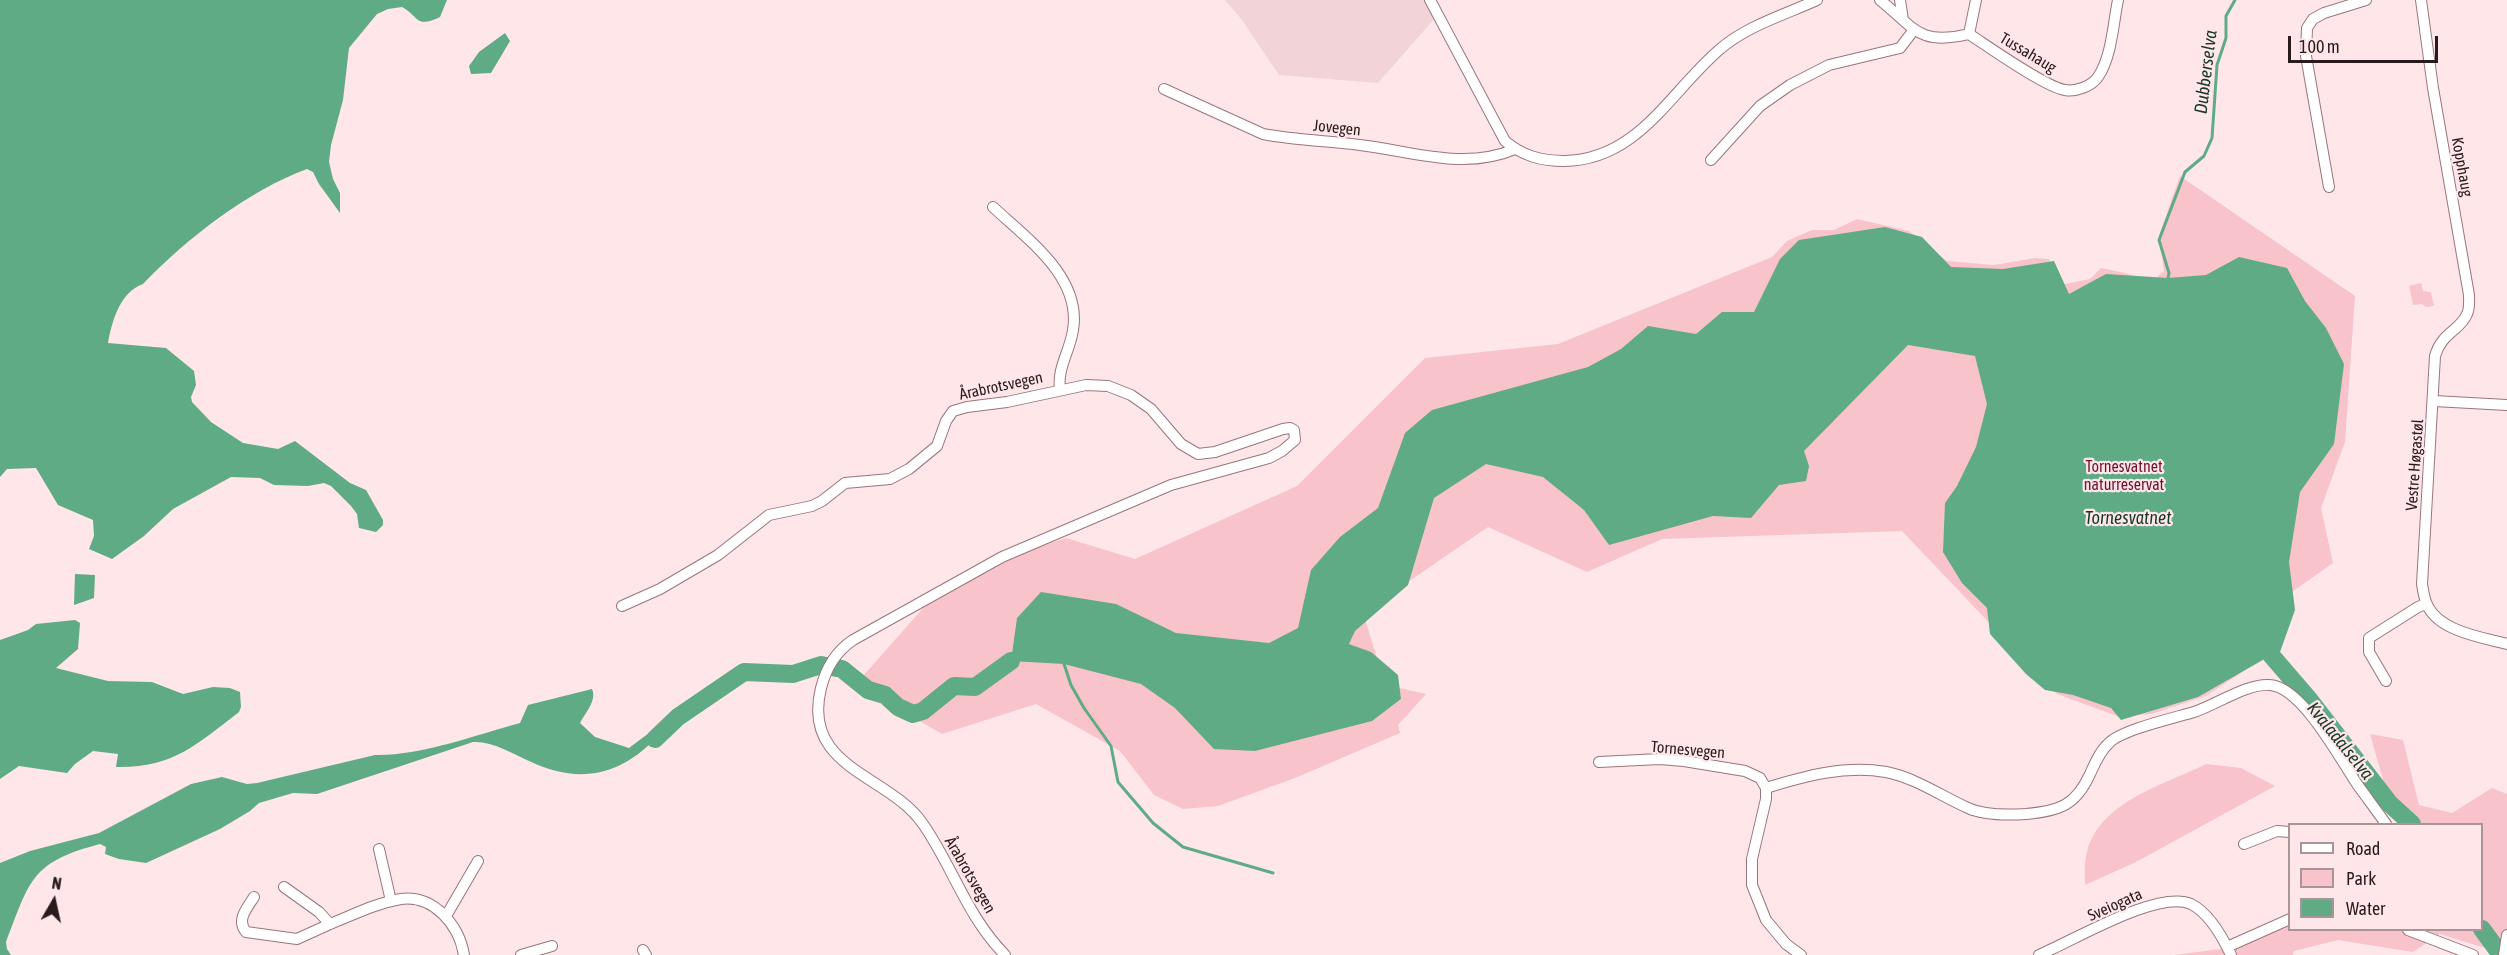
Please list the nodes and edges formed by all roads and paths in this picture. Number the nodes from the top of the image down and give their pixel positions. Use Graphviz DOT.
graph roads {
  1 [pos="1430,0"];
  2 [pos="1817,0"];
  3 [pos="1880,0"];
  4 [pos="1900,0"];
  5 [pos="1976,0"];
  6 [pos="2118,0"];
  7 [pos="2366,0"];
  8 [pos="2421,0"];
  9 [pos="1903,21"];
  10 [pos="1913,31"];
  11 [pos="1969,34"];
  12 [pos="1164,89"];
  13 [pos="1515,149"];
  14 [pos="1711,160"];
  15 [pos="2329,187"];
  16 [pos="993,207"];
  17 [pos="2450,332"];
  18 [pos="1060,389"];
  19 [pos="2434,401"];
  20 [pos="2507,405"];
  21 [pos="2426,604"];
  22 [pos="622,606"];
  23 [pos="2507,644"];
  24 [pos="2386,681"];
  25 [pos="1599,762"];
  26 [pos="1766,788"];
  27 [pos="2385,823"];
  28 [pos="2288,832"];
  29 [pos="2244,844"];
  30 [pos="379,849"];
  31 [pos="478,861"];
  32 [pos="284,887"];
  33 [pos="254,897"];
  34 [pos="391,901"];
  35 [pos="446,916"];
  36 [pos="2288,920"];
  37 [pos="330,924"];
  38 [pos="2414,931"];
  39 [pos="2430,934"];
  40 [pos="2507,934"];
  41 [pos="552,946"];
  42 [pos="2229,951"];
  43 [pos="464,955"];
  44 [pos="521,955"];
  45 [pos="1005,955"];
  46 [pos="1801,955"];
  47 [pos="2039,955"];
  48 [pos="2474,955"];
  49 [pos="2504,955"];
  1 -- 13 [label="street"];
  2 -- 13 [label="street"];
  3 -- 9 [label="street"];
  4 -- 9 [label="street"];
  5 -- 11 [label="street"];
  6 -- 11 [label="street, Tussahaug"];
  7 -- 15 [label="street"];
  8 -- 17 [label="street, Kopphaug"];
  9 -- 10 [label="street"];
  10 -- 11 [label="street"];
  10 -- 14 [label="street"];
  12 -- 13 [label="street, Jovegen"];
  16 -- 18 [label="street, Årabrotsvegen"];
  17 -- 19 [label="street, Vestre Høgastøl"];
  18 -- 22 [label="street, Årabrotsvegen"];
  18 -- 45 [label="street, Årabrotsvegen"];
  19 -- 20 [label="street"];
  19 -- 21 [label="street, Vestre Høgastøl"];
  21 -- 23 [label="street"];
  21 -- 24 [label="street"];
  25 -- 26 [label="street, Tornesvegen"];
  26 -- 27 [label="street"];
  26 -- 46 [label="street"];
  28 -- 29 [label="street"];
  30 -- 34 [label="street"];
  31 -- 35 [label="street"];
  32 -- 37 [label="street"];
  33 -- 37 [label="street"];
  34 -- 35 [label="street"];
  34 -- 37 [label="street"];
  35 -- 43 [label="street"];
  36 -- 42 [label="street, Sveiogata"];
  38 -- 39 [label="street"];
  39 -- 48 [label="street"];
  40 -- 49 [label="street"];
  41 -- 44 [label="street"];
  42 -- 47 [label="street, Sveiogata"];
}
